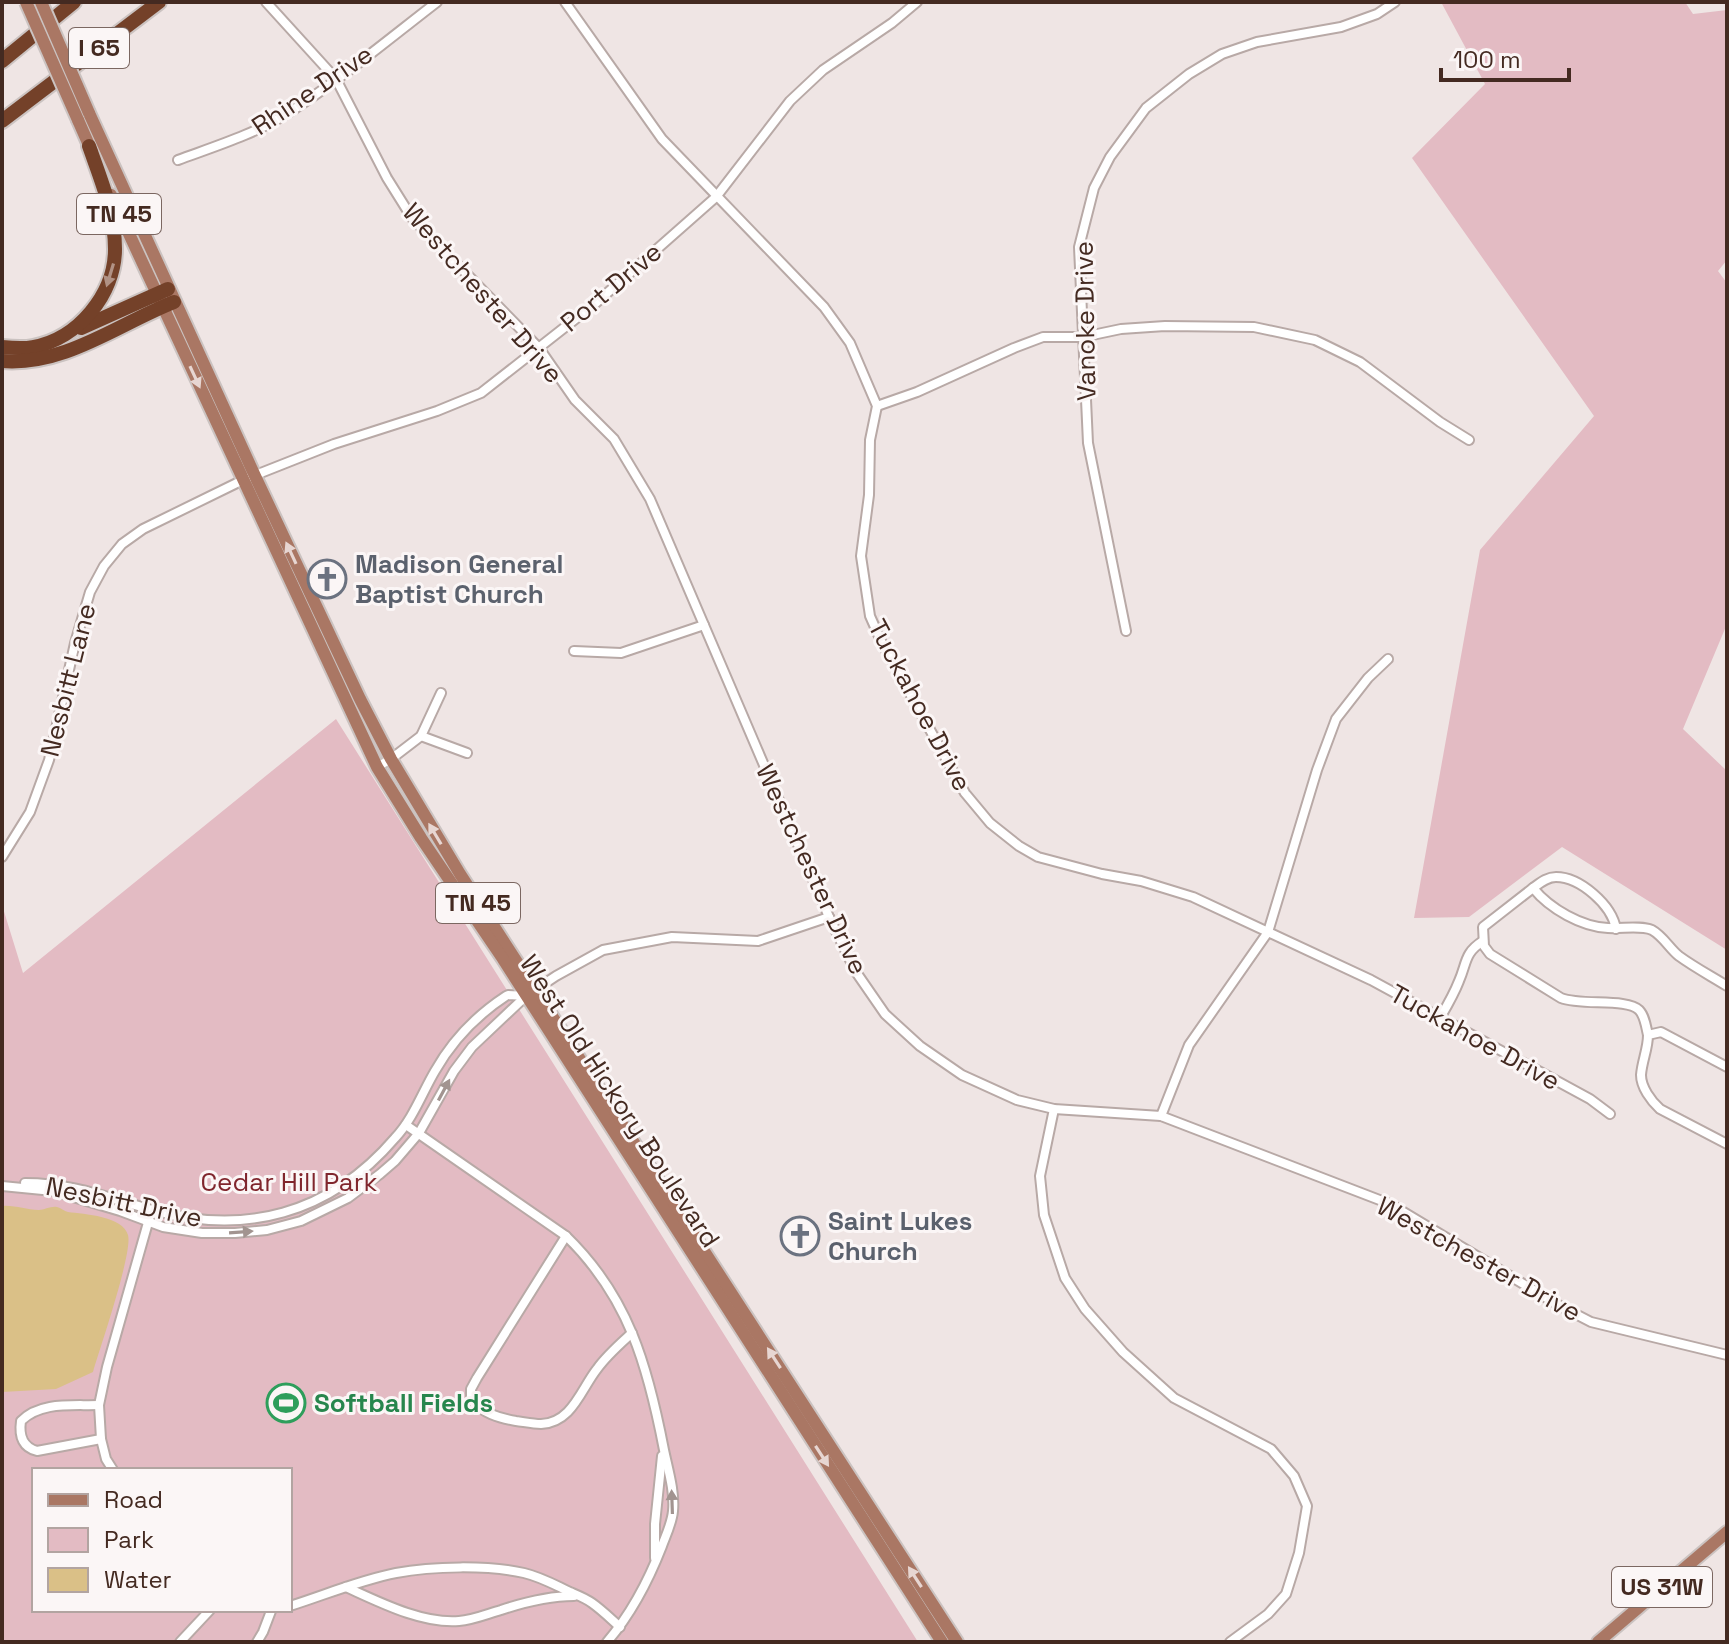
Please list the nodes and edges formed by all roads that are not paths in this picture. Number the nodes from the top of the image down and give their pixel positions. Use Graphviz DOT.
graph roads {
  1 [pos="26,2"];
  2 [pos="41,2"];
  3 [pos="74,2"];
  4 [pos="159,2"];
  5 [pos="266,2"];
  6 [pos="437,2"];
  7 [pos="565,2"];
  8 [pos="917,2"];
  9 [pos="1395,2"];
  10 [pos="2,61"];
  11 [pos="336,79"];
  12 [pos="83,117"];
  13 [pos="2,123"];
  14 [pos="89,146"];
  15 [pos="178,160"];
  16 [pos="716,197"];
  17 [pos="165,298"];
  18 [pos="1083,337"];
  19 [pos="53,341"];
  20 [pos="2,347"];
  21 [pos="539,348"];
  22 [pos="2,361"];
  23 [pos="877,406"];
  24 [pos="1469,440"];
  25 [pos="249,478"];
  26 [pos="704,625"];
  27 [pos="1126,631"];
  28 [pos="574,651"];
  29 [pos="1388,659"];
  30 [pos="441,693"];
  31 [pos="421,736"];
  32 [pos="467,753"];
  33 [pos="391,759"];
  34 [pos="377,767"];
  35 [pos="2,857"];
  36 [pos="1533,888"];
  37 [pos="829,917"];
  38 [pos="1616,929"];
  39 [pos="1268,932"];
  40 [pos="1483,941"];
  41 [pos="1727,986"];
  42 [pos="530,993"];
  43 [pos="1440,1018"];
  44 [pos="1648,1035"];
  45 [pos="1727,1067"];
  46 [pos="1054,1109"];
  47 [pos="1610,1114"];
  48 [pos="1161,1116"];
  49 [pos="406,1125"];
  50 [pos="419,1133"];
  51 [pos="1727,1144"];
  52 [pos="2,1186"];
  53 [pos="152,1210"];
  54 [pos="148,1223"];
  55 [pos="566,1236"];
  56 [pos="632,1333"];
  57 [pos="1727,1355"];
  58 [pos="99,1405"];
  59 [pos="101,1439"];
  60 [pos="662,1440"];
  61 [pos="112,1468"];
  62 [pos="1727,1532"];
  63 [pos="655,1563"];
  64 [pos="346,1587"];
  65 [pos="578,1596"];
  66 [pos="292,1605"];
  67 [pos="208,1612"];
  68 [pos="269,1612"];
  69 [pos="620,1627"];
  70 [pos="180,1642"];
  71 [pos="257,1642"];
  72 [pos="607,1642"];
  73 [pos="942,1642"];
  74 [pos="957,1642"];
  75 [pos="1230,1642"];
  76 [pos="1598,1642"];
  1 -- 12 [label="main road, West Old Hickory Boulevard / TN 45, bridge"];
  2 -- 12 [label="main road, West Old Hickory Boulevard / TN 45, bridge"];
  3 -- 10 [label="highway, I 65"];
  4 -- 13 [label="highway, I 65"];
  5 -- 11 [label="street, Westchester Drive"];
  6 -- 11 [label="street, Rhine Drive"];
  7 -- 16 [label="street"];
  8 -- 16 [label="street, Port Drive"];
  9 -- 18 [label="street, Vanoke Drive"];
  11 -- 15 [label="street, Rhine Drive"];
  11 -- 21 [label="street, Westchester Drive"];
  12 -- 14 [label="main road, West Old Hickory Boulevard / TN 45"];
  12 -- 17 [label="main road, West Old Hickory Boulevard / TN 45"];
  14 -- 17 [label="main road, West Old Hickory Boulevard / TN 45"];
  14 -- 19 [label="highway, one-way"];
  16 -- 21 [label="street, Port Drive"];
  16 -- 23 [label="street"];
  17 -- 19 [label="highway"];
  17 -- 22 [label="highway"];
  17 -- 25 [label="main road, West Old Hickory Boulevard / TN 45"];
  18 -- 23 [label="street"];
  18 -- 24 [label="street"];
  18 -- 27 [label="street, Vanoke Drive"];
  19 -- 20 [label="highway"];
  21 -- 25 [label="street, Port Drive"];
  21 -- 26 [label="street, Westchester Drive"];
  23 -- 39 [label="street, Tuckahoe Drive"];
  33 -- 25 [label="main road, West Old Hickory Boulevard / TN 45, one-way"];
  25 -- 34 [label="main road, West Old Hickory Boulevard / TN 45"];
  25 -- 35 [label="street, Nesbitt Lane"];
  26 -- 28 [label="street"];
  26 -- 37 [label="street, Westchester Drive"];
  29 -- 39 [label="street"];
  30 -- 31 [label="street"];
  31 -- 32 [label="street"];
  31 -- 33 [label="street"];
  33 -- 34 [label="street"];
  42 -- 33 [label="main road, West Old Hickory Boulevard / TN 45, one-way"];
  34 -- 42 [label="main road, West Old Hickory Boulevard / TN 45"];
  36 -- 38 [label="street"];
  36 -- 38 [label="street"];
  36 -- 40 [label="street"];
  37 -- 42 [label="street"];
  37 -- 46 [label="street, Westchester Drive"];
  38 -- 41 [label="street"];
  39 -- 43 [label="street, Tuckahoe Drive"];
  39 -- 48 [label="street"];
  40 -- 43 [label="street"];
  40 -- 44 [label="street"];
  42 -- 49 [label="street, Nesbitt Drive"];
  50 -- 42 [label="street, Nesbitt Drive, one-way"];
  42 -- 73 [label="main road, West Old Hickory Boulevard / TN 45, one-way"];
  74 -- 42 [label="main road, West Old Hickory Boulevard / TN 45, one-way"];
  43 -- 47 [label="street, Tuckahoe Drive"];
  44 -- 45 [label="street"];
  44 -- 51 [label="street"];
  46 -- 48 [label="street, Westchester Drive"];
  46 -- 75 [label="street"];
  48 -- 57 [label="street, Westchester Drive"];
  49 -- 50 [label="street"];
  49 -- 53 [label="street, Nesbitt Drive"];
  54 -- 50 [label="street, Nesbitt Drive, one-way"];
  50 -- 55 [label="street"];
  52 -- 53 [label="street, Nesbitt Drive"];
  52 -- 54 [label="street, Nesbitt Drive"];
  53 -- 54 [label="street"];
  54 -- 58 [label="street"];
  55 -- 56 [label="street"];
  55 -- 56 [label="street"];
  56 -- 60 [label="street"];
  58 -- 59 [label="street"];
  58 -- 59 [label="street"];
  59 -- 61 [label="street"];
  60 -- 63 [label="street"];
  63 -- 60 [label="street, one-way"];
  62 -- 76 [label="main road, US 31W"];
  63 -- 69 [label="street"];
  64 -- 65 [label="street"];
  64 -- 65 [label="street"];
  64 -- 66 [label="street"];
  65 -- 69 [label="street"];
  67 -- 70 [label="street"];
  68 -- 71 [label="street"];
  69 -- 72 [label="street"];
}
